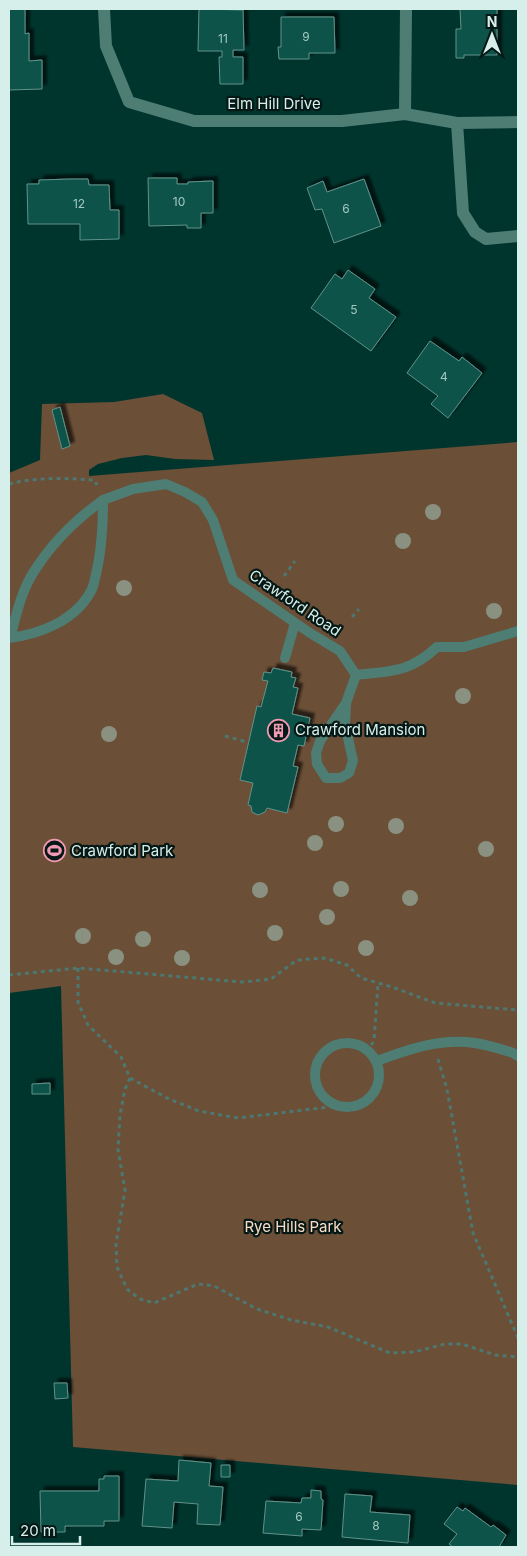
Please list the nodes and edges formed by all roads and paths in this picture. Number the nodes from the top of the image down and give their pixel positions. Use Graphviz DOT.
graph roads {
  1 [pos="104,9"];
  2 [pos="406,9"];
  3 [pos="405,114"];
  4 [pos="518,122"];
  5 [pos="457,123"];
  6 [pos="518,236"];
  7 [pos="9,484"];
  8 [pos="102,500"];
  9 [pos="295,562"];
  10 [pos="284,576"];
  11 [pos="359,609"];
  12 [pos="352,617"];
  13 [pos="295,622"];
  14 [pos="518,631"];
  15 [pos="10,638"];
  16 [pos="285,658"];
  17 [pos="356,675"];
  18 [pos="346,703"];
  19 [pos="225,736"];
  20 [pos="248,742"];
  21 [pos="78,968"];
  22 [pos="9,974"];
  23 [pos="378,984"];
  24 [pos="518,1010"];
  25 [pos="433,1044"];
  26 [pos="368,1050"];
  27 [pos="518,1056"];
  28 [pos="377,1061"];
  29 [pos="130,1078"];
  30 [pos="338,1106"];
  31 [pos="518,1338"];
  32 [pos="518,1357"];
  1 -- 3 [label="street, Elm Hill Drive"];
  2 -- 3 [label="street"];
  3 -- 5 [label="street, Elm Hill Drive"];
  4 -- 5 [label="street, Elm Hill Drive"];
  5 -- 6 [label="street"];
  7 -- 8 [label="path"];
  8 -- 13 [label="lane, Crawford Road"];
  8 -- 15 [label="lane, Crawford Road"];
  8 -- 15 [label="lane"];
  9 -- 10 [label="path"];
  11 -- 12 [label="path"];
  13 -- 16 [label="lane"];
  13 -- 17 [label="lane, Crawford Road"];
  14 -- 17 [label="lane"];
  17 -- 18 [label="lane"];
  18 -- 18 [label="lane"];
  19 -- 20 [label="path"];
  21 -- 22 [label="path"];
  21 -- 23 [label="path"];
  21 -- 29 [label="path"];
  23 -- 24 [label="path"];
  23 -- 26 [label="path"];
  25 -- 27 [label="lane"];
  25 -- 28 [label="lane"];
  25 -- 31 [label="path"];
  26 -- 28 [label="lane"];
  26 -- 30 [label="lane"];
  28 -- 30 [label="lane"];
  29 -- 30 [label="path"];
  29 -- 32 [label="path"];
}
